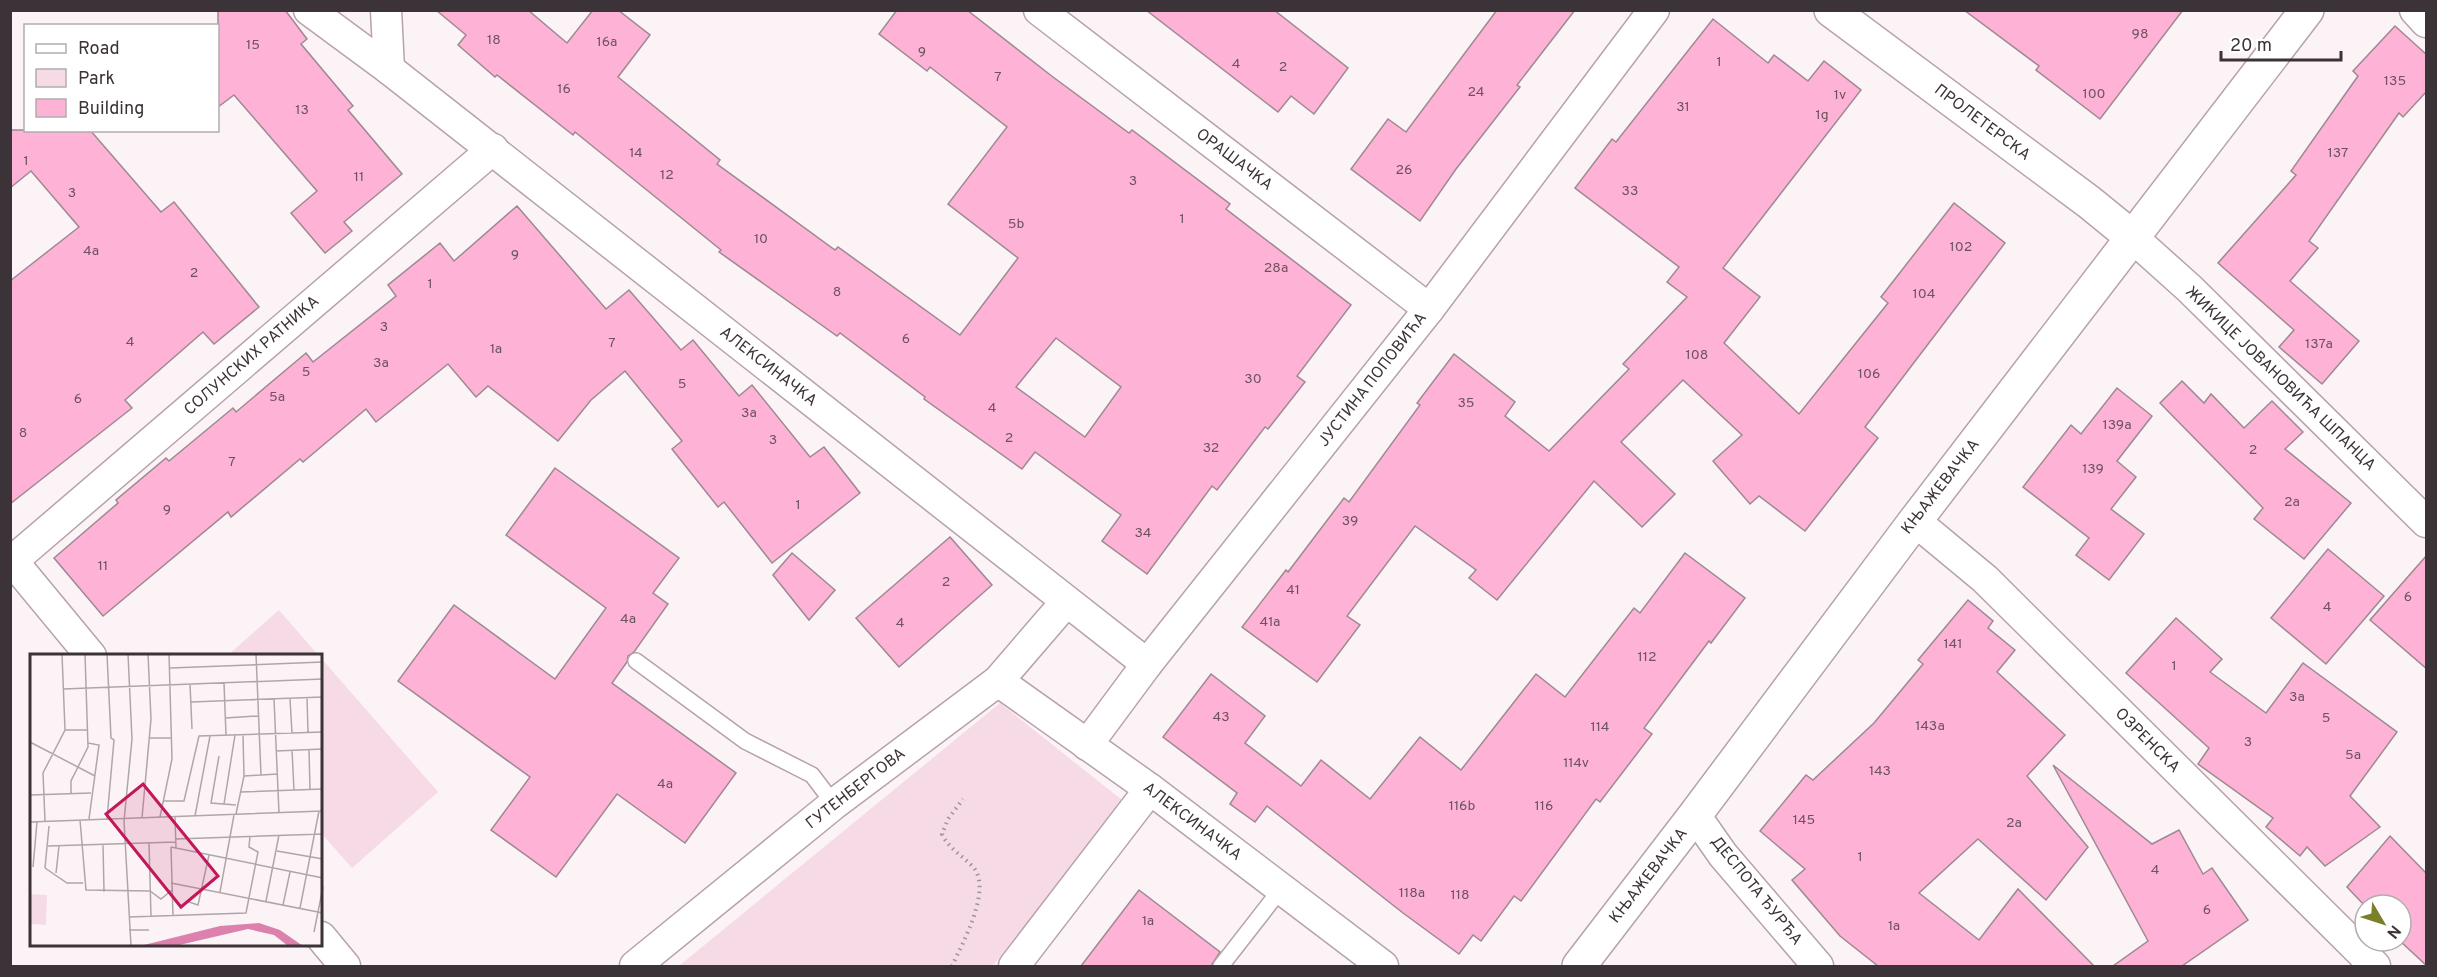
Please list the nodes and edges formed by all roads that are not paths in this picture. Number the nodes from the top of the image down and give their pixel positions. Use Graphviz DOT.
graph roads {
  1 [pos="309,10"];
  2 [pos="386,10"];
  3 [pos="1040,10"];
  4 [pos="1654,10"];
  5 [pos="1831,10"];
  6 [pos="2307,10"];
  7 [pos="2415,10"];
  8 [pos="2427,22"];
  9 [pos="389,69"];
  10 [pos="493,149"];
  11 [pos="2132,237"];
  12 [pos="1429,309"];
  13 [pos="1915,521"];
  14 [pos="2427,522"];
  15 [pos="11,561"];
  16 [pos="1066,602"];
  17 [pos="89,654"];
  18 [pos="636,661"];
  19 [pos="1147,664"];
  20 [pos="998,681"];
  21 [pos="1087,746"];
  22 [pos="1150,789"];
  23 [pos="834,804"];
  24 [pos="1695,815"];
  25 [pos="1281,889"];
  26 [pos="322,938"];
  27 [pos="345,966"];
  28 [pos="635,966"];
  29 [pos="1014,966"];
  30 [pos="1221,966"];
  31 [pos="1383,966"];
  32 [pos="1579,966"];
  33 [pos="1818,966"];
  34 [pos="2375,966"];
  1 -- 9 [label="street, АЛЕКСИНАЧКА"];
  2 -- 9 [label="street"];
  3 -- 12 [label="street, ОРАШАЧКА"];
  4 -- 12 [label="street, ЈУСТИНА ПОПОВИЋА"];
  5 -- 11 [label="main road, ПРОЛЕТЕРСКА"];
  6 -- 11 [label="main road, КЊАЖЕВАЧКА"];
  7 -- 8 [label="street"];
  9 -- 10 [label="street, АЛЕКСИНАЧКА"];
  10 -- 15 [label="street, СОЛУНСКИХ РАТНИКА"];
  10 -- 16 [label="street, АЛЕКСИНАЧКА"];
  11 -- 13 [label="main road, КЊАЖЕВАЧКА"];
  11 -- 14 [label="street, ЖИКИЦЕ ЈОВАНОВИЋА ШПАНЦА"];
  12 -- 19 [label="street, ЈУСТИНА ПОПОВИЋА"];
  13 -- 24 [label="main road, КЊАЖЕВАЧКА"];
  13 -- 34 [label="street, ОЗРЕНСКА"];
  15 -- 17 [label="street"];
  16 -- 19 [label="street, АЛЕКСИНАЧКА"];
  16 -- 20 [label="street, ГУТЕНБЕРГОВА"];
  18 -- 23 [label="lane"];
  19 -- 21 [label="street, ЈУСТИНА ПОПОВИЋА"];
  20 -- 21 [label="street, АЛЕКСИНАЧКА"];
  20 -- 23 [label="street, ГУТЕНБЕРГОВА"];
  21 -- 22 [label="street, АЛЕКСИНАЧКА"];
  22 -- 25 [label="street, АЛЕКСИНАЧКА"];
  22 -- 29 [label="street"];
  23 -- 28 [label="street, ГУТЕНБЕРГОВА"];
  24 -- 32 [label="main road, КЊАЖЕВАЧКА"];
  24 -- 33 [label="street, ДЕСПОТА ЂУРЂА"];
  25 -- 30 [label="lane"];
  25 -- 31 [label="street, АЛЕКСИНАЧКА"];
  26 -- 27 [label="street"];
}
